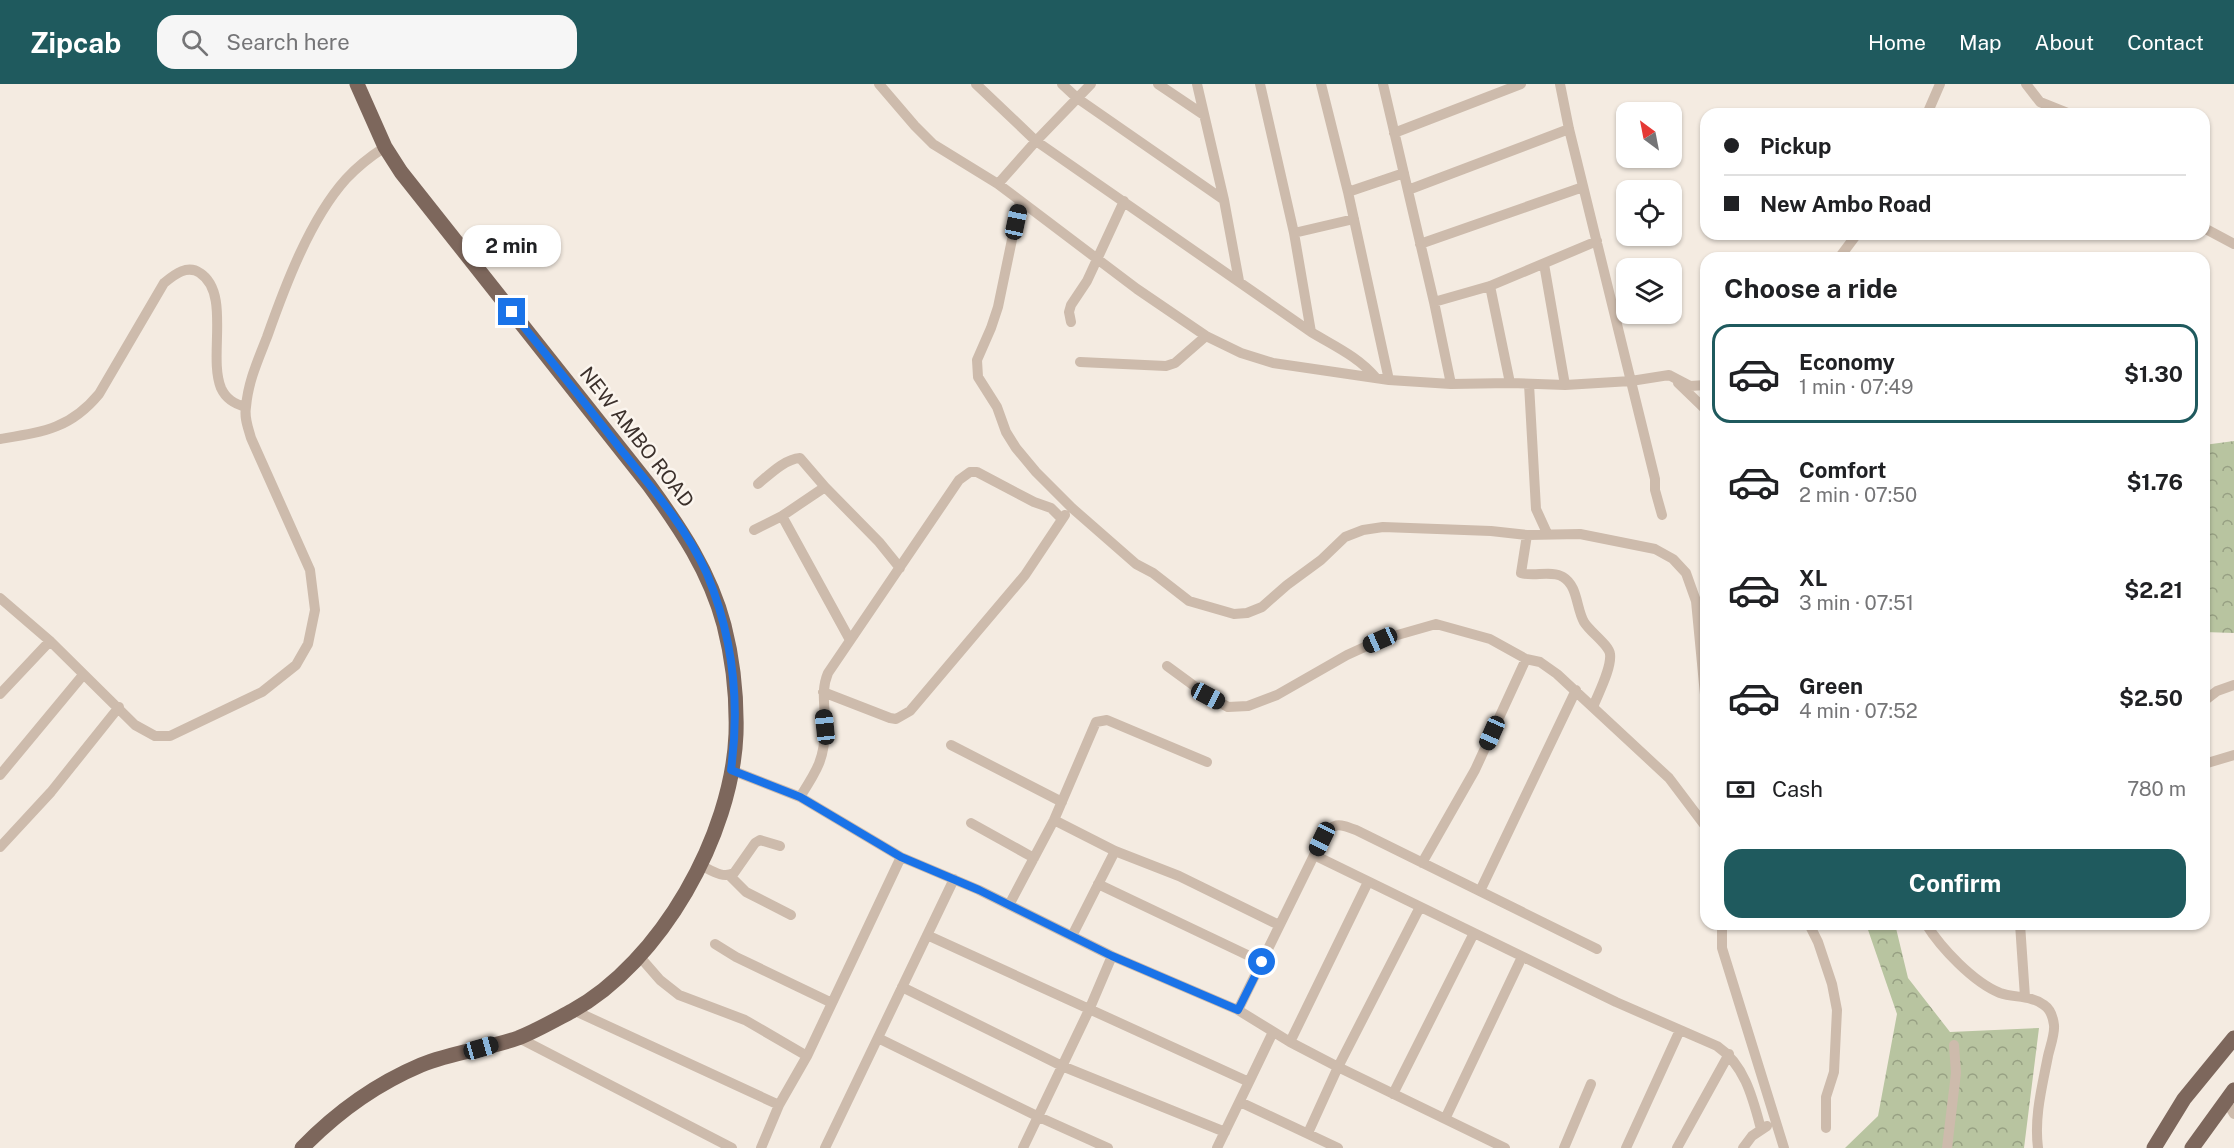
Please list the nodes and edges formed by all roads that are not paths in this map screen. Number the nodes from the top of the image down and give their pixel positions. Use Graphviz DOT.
graph roads {
  1 [pos="357,84"];
  2 [pos="879,84"];
  3 [pos="976,84"];
  4 [pos="1062,84"];
  5 [pos="1091,84"];
  6 [pos="1158,84"];
  7 [pos="1197,84"];
  8 [pos="1260,84"];
  9 [pos="1321,84"];
  10 [pos="1383,84"];
  11 [pos="1521,84"];
  12 [pos="1560,84"];
  13 [pos="1940,84"];
  14 [pos="2026,84"];
  15 [pos="1077,98"];
  16 [pos="1930,108"];
  17 [pos="2055,108"];
  18 [pos="1204,115"];
  19 [pos="1569,129"];
  20 [pos="1395,133"];
  21 [pos="1036,141"];
  22 [pos="386,147"];
  23 [pos="1404,173"];
  24 [pos="998,184"];
  25 [pos="1584,187"];
  26 [pos="1408,190"];
  27 [pos="1348,192"];
  28 [pos="1224,200"];
  29 [pos="1020,201"];
  30 [pos="1124,201"];
  31 [pos="1354,219"];
  32 [pos="2210,231"];
  33 [pos="1294,233"];
  34 [pos="1597,242"];
  35 [pos="1420,244"];
  36 [pos="2234,244"];
  37 [pos="1098,260"];
  38 [pos="1544,264"];
  39 [pos="1239,280"];
  40 [pos="1490,286"];
  41 [pos="1434,302"];
  42 [pos="1071,322"];
  43 [pos="1311,332"];
  44 [pos="1206,336"];
  45 [pos="1080,362"];
  46 [pos="1669,375"];
  47 [pos="1376,378"];
  48 [pos="1389,380"];
  49 [pos="1631,381"];
  50 [pos="1510,383"];
  51 [pos="1451,384"];
  52 [pos="1529,384"];
  53 [pos="1565,385"];
  54 [pos="1700,385"];
  55 [pos="1700,404"];
  56 [pos="246,407"];
  57 [pos="0,439"];
  58 [pos="758,484"];
  59 [pos="825,487"];
  60 [pos="1072,508"];
  61 [pos="1662,514"];
  62 [pos="782,516"];
  63 [pos="1062,519"];
  64 [pos="754,531"];
  65 [pos="1547,533"];
  66 [pos="1527,535"];
  67 [pos="900,568"];
  68 [pos="0,598"];
  69 [pos="1700,604"];
  70 [pos="850,640"];
  71 [pos="50,641"];
  72 [pos="1526,659"];
  73 [pos="1167,666"];
  74 [pos="83,675"];
  75 [pos="2234,685"];
  76 [pos="1576,690"];
  77 [pos="823,692"];
  78 [pos="0,694"];
  79 [pos="2210,696"];
  80 [pos="119,707"];
  81 [pos="1593,707"];
  82 [pos="951,745"];
  83 [pos="2234,755"];
  84 [pos="1207,762"];
  85 [pos="2210,762"];
  86 [pos="731,770"];
  87 [pos="0,776"];
  88 [pos="800,797"];
  89 [pos="1062,802"];
  90 [pos="1700,819"];
  91 [pos="1054,820"];
  92 [pos="971,823"];
  93 [pos="780,846"];
  94 [pos="0,847"];
  95 [pos="1115,852"];
  96 [pos="1314,855"];
  97 [pos="901,857"];
  98 [pos="1034,858"];
  99 [pos="1422,863"];
  100 [pos="700,865"];
  101 [pos="730,876"];
  102 [pos="954,879"];
  103 [pos="1368,882"];
  104 [pos="1098,884"];
  105 [pos="1480,891"];
  106 [pos="1009,905"];
  107 [pos="1420,907"];
  108 [pos="791,915"];
  109 [pos="1279,925"];
  110 [pos="1722,930"];
  111 [pos="1812,930"];
  112 [pos="1931,930"];
  113 [pos="2020,930"];
  114 [pos="1473,933"];
  115 [pos="927,935"];
  116 [pos="1072,936"];
  117 [pos="715,944"];
  118 [pos="1597,950"];
  119 [pos="1112,956"];
  120 [pos="640,957"];
  121 [pos="1522,957"];
  122 [pos="1262,962"];
  123 [pos="902,987"];
  124 [pos="2025,997"];
  125 [pos="832,1003"];
  126 [pos="573,1010"];
  127 [pos="1089,1010"];
  128 [pos="1238,1010"];
  129 [pos="1680,1030"];
  130 [pos="1274,1032"];
  131 [pos="519,1038"];
  132 [pos="878,1038"];
  133 [pos="2234,1038"];
  134 [pos="1290,1041"];
  135 [pos="1954,1046"];
  136 [pos="1729,1054"];
  137 [pos="807,1056"];
  138 [pos="1062,1066"];
  139 [pos="1338,1067"];
  140 [pos="1250,1082"];
  141 [pos="1591,1084"];
  142 [pos="1393,1094"];
  143 [pos="1240,1102"];
  144 [pos="2231,1102"];
  145 [pos="779,1105"];
  146 [pos="1039,1117"];
  147 [pos="1445,1119"];
  148 [pos="1775,1122"];
  149 [pos="1826,1128"];
  150 [pos="1761,1129"];
  151 [pos="1225,1132"];
  152 [pos="1308,1133"];
  153 [pos="302,1148"];
  154 [pos="732,1148"];
  155 [pos="761,1148"];
  156 [pos="825,1148"];
  157 [pos="1023,1148"];
  158 [pos="1108,1148"];
  159 [pos="1217,1148"];
  160 [pos="1338,1148"];
  161 [pos="1505,1148"];
  162 [pos="1564,1148"];
  163 [pos="1626,1148"];
  164 [pos="1677,1148"];
  165 [pos="1743,1148"];
  166 [pos="1784,1148"];
  167 [pos="1947,1148"];
  168 [pos="2038,1148"];
  169 [pos="2154,1148"];
  170 [pos="2192,1148"];
  1 -- 22 [label="main road, NEW AMBO ROAD"];
  2 -- 24 [label="street"];
  3 -- 21 [label="street"];
  4 -- 15 [label="street"];
  5 -- 15 [label="street"];
  6 -- 18 [label="street"];
  7 -- 18 [label="street"];
  8 -- 33 [label="street"];
  9 -- 27 [label="street"];
  10 -- 20 [label="street"];
  11 -- 20 [label="street"];
  12 -- 19 [label="street"];
  13 -- 16 [label="street"];
  14 -- 17 [label="street"];
  15 -- 21 [label="street"];
  15 -- 28 [label="street"];
  18 -- 28 [label="street"];
  19 -- 25 [label="street"];
  19 -- 26 [label="street"];
  20 -- 23 [label="street"];
  21 -- 24 [label="street"];
  21 -- 30 [label="street"];
  22 -- 56 [label="street"];
  22 -- 86 [label="main road, NEW AMBO ROAD"];
  23 -- 26 [label="street"];
  23 -- 27 [label="street"];
  24 -- 29 [label="street"];
  25 -- 34 [label="street"];
  25 -- 35 [label="street"];
  26 -- 35 [label="street"];
  27 -- 31 [label="street"];
  28 -- 39 [label="street"];
  29 -- 37 [label="street"];
  29 -- 60 [label="street"];
  30 -- 37 [label="street"];
  30 -- 39 [label="street"];
  31 -- 33 [label="street"];
  31 -- 48 [label="street"];
  32 -- 36 [label="street"];
  33 -- 43 [label="street"];
  34 -- 38 [label="street"];
  34 -- 49 [label="street"];
  35 -- 41 [label="street"];
  37 -- 42 [label="street"];
  37 -- 44 [label="street"];
  38 -- 40 [label="street"];
  38 -- 53 [label="street"];
  39 -- 43 [label="street"];
  40 -- 41 [label="street"];
  40 -- 50 [label="street"];
  41 -- 51 [label="street"];
  43 -- 47 [label="street"];
  44 -- 45 [label="street"];
  44 -- 47 [label="street"];
  46 -- 49 [label="street"];
  46 -- 54 [label="street"];
  46 -- 55 [label="street"];
  47 -- 48 [label="street"];
  48 -- 51 [label="street"];
  49 -- 53 [label="street"];
  49 -- 61 [label="street"];
  50 -- 51 [label="street"];
  50 -- 52 [label="street"];
  52 -- 53 [label="street"];
  52 -- 65 [label="street"];
  56 -- 57 [label="street"];
  56 -- 80 [label="street"];
  58 -- 59 [label="street"];
  59 -- 62 [label="street"];
  59 -- 67 [label="street"];
  60 -- 63 [label="street"];
  60 -- 66 [label="street"];
  62 -- 64 [label="street"];
  62 -- 70 [label="street"];
  63 -- 67 [label="street"];
  63 -- 77 [label="street"];
  65 -- 66 [label="street"];
  65 -- 69 [label="street"];
  66 -- 81 [label="street"];
  67 -- 70 [label="street"];
  68 -- 71 [label="street"];
  70 -- 77 [label="street"];
  71 -- 74 [label="street"];
  71 -- 78 [label="street"];
  72 -- 73 [label="street"];
  72 -- 76 [label="street"];
  72 -- 99 [label="street"];
  74 -- 80 [label="street"];
  74 -- 87 [label="street"];
  75 -- 79 [label="street"];
  76 -- 81 [label="street"];
  76 -- 105 [label="street"];
  77 -- 88 [label="street"];
  80 -- 94 [label="street"];
  81 -- 90 [label="street"];
  82 -- 89 [label="street"];
  83 -- 85 [label="street"];
  84 -- 89 [label="street"];
  86 -- 88 [label="street"];
  86 -- 100 [label="main road, NEW AMBO ROAD"];
  88 -- 97 [label="street"];
  89 -- 91 [label="street"];
  91 -- 95 [label="street"];
  91 -- 98 [label="street"];
  92 -- 98 [label="street"];
  93 -- 101 [label="street"];
  95 -- 104 [label="street"];
  95 -- 109 [label="street"];
  96 -- 99 [label="street"];
  96 -- 103 [label="street"];
  96 -- 109 [label="street"];
  97 -- 102 [label="street"];
  97 -- 125 [label="street"];
  98 -- 106 [label="street"];
  99 -- 105 [label="street"];
  100 -- 101 [label="street"];
  100 -- 120 [label="main road, NEW AMBO ROAD"];
  101 -- 108 [label="street"];
  102 -- 106 [label="street"];
  102 -- 115 [label="street"];
  103 -- 107 [label="street"];
  103 -- 134 [label="street"];
  104 -- 116 [label="street"];
  104 -- 122 [label="street"];
  105 -- 118 [label="street"];
  106 -- 116 [label="street"];
  107 -- 114 [label="street"];
  107 -- 139 [label="street"];
  109 -- 122 [label="street"];
  110 -- 148 [label="street"];
  111 -- 149 [label="street"];
  112 -- 124 [label="street"];
  113 -- 124 [label="street"];
  114 -- 121 [label="street"];
  114 -- 142 [label="street"];
  115 -- 123 [label="street"];
  115 -- 127 [label="street"];
  116 -- 119 [label="street"];
  117 -- 125 [label="street"];
  119 -- 127 [label="street"];
  119 -- 128 [label="street"];
  120 -- 126 [label="main road, NEW AMBO ROAD"];
  120 -- 137 [label="street"];
  121 -- 129 [label="street"];
  121 -- 147 [label="street"];
  122 -- 128 [label="street"];
  123 -- 132 [label="street"];
  123 -- 138 [label="street"];
  124 -- 168 [label="street"];
  125 -- 137 [label="street"];
  126 -- 131 [label="main road, NEW AMBO ROAD"];
  126 -- 145 [label="street"];
  127 -- 138 [label="street"];
  127 -- 140 [label="street"];
  128 -- 130 [label="street"];
  129 -- 136 [label="street"];
  129 -- 163 [label="street"];
  130 -- 134 [label="street"];
  130 -- 140 [label="street"];
  131 -- 153 [label="main road, NEW AMBO ROAD"];
  131 -- 154 [label="street"];
  132 -- 146 [label="street"];
  132 -- 156 [label="street"];
  133 -- 169 [label="main road"];
  134 -- 139 [label="street"];
  135 -- 167 [label="street"];
  136 -- 150 [label="street"];
  136 -- 164 [label="street"];
  137 -- 145 [label="street"];
  138 -- 146 [label="street"];
  138 -- 151 [label="street"];
  139 -- 142 [label="street"];
  139 -- 152 [label="street"];
  140 -- 143 [label="street"];
  141 -- 162 [label="street"];
  142 -- 147 [label="street"];
  143 -- 151 [label="street"];
  143 -- 152 [label="street"];
  144 -- 170 [label="main road"];
  145 -- 155 [label="street"];
  146 -- 157 [label="street"];
  146 -- 158 [label="street"];
  147 -- 161 [label="street"];
  148 -- 150 [label="street"];
  148 -- 166 [label="street"];
  150 -- 165 [label="street"];
  151 -- 159 [label="street"];
  152 -- 160 [label="street"];
}
